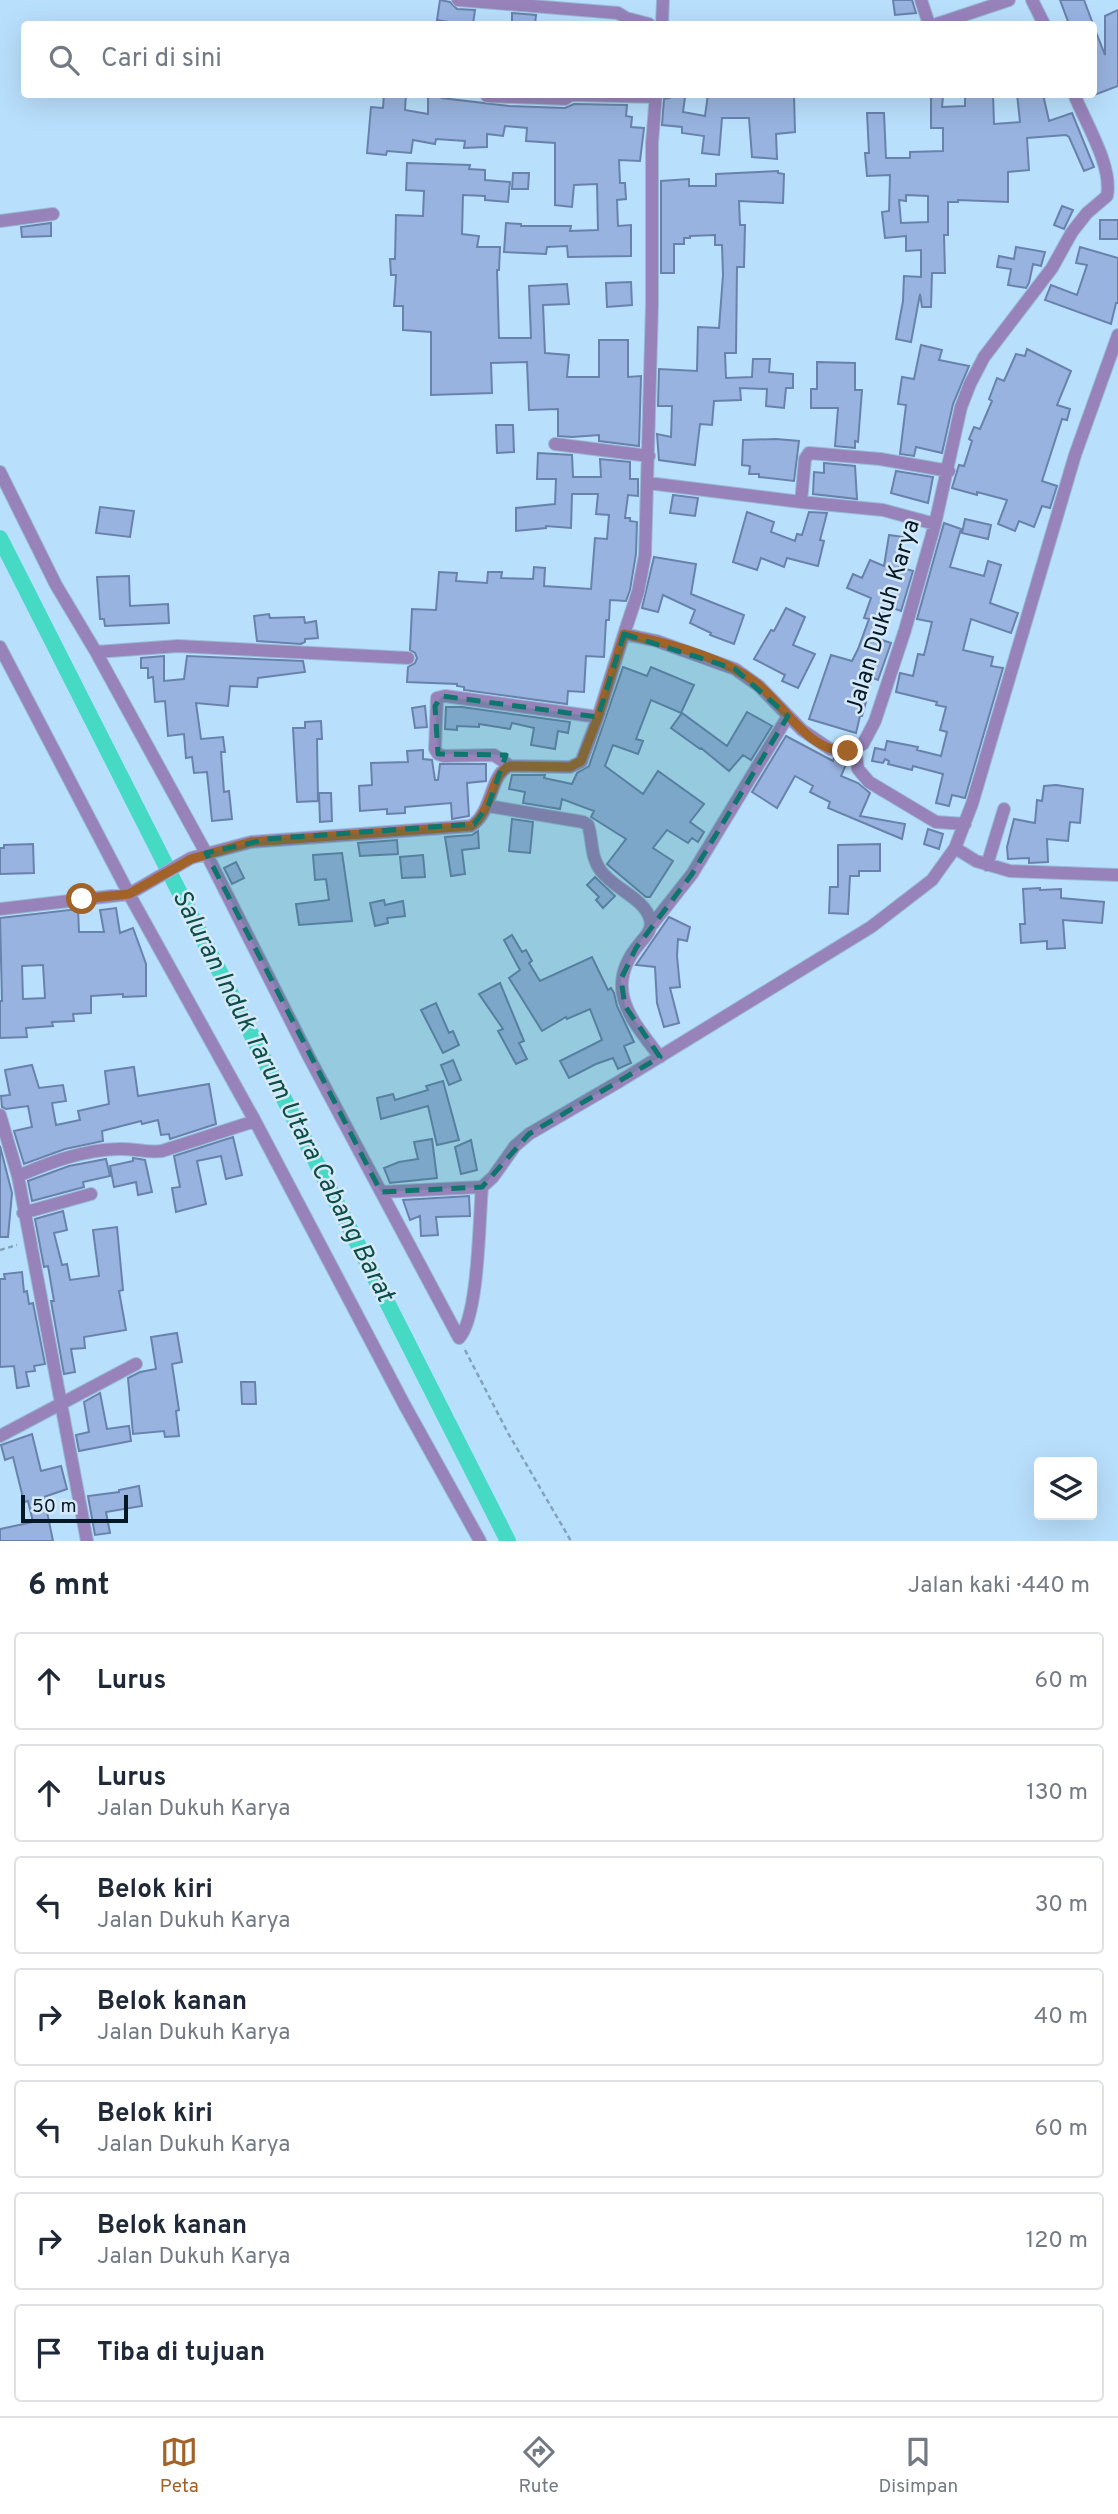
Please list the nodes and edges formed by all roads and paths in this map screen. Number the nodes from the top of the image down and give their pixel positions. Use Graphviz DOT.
graph roads {
  1 [pos="458,0"];
  2 [pos="663,0"];
  3 [pos="921,0"];
  4 [pos="1009,0"];
  5 [pos="1032,0"];
  6 [pos="638,21"];
  7 [pos="662,21"];
  8 [pos="928,21"];
  9 [pos="946,21"];
  10 [pos="1042,21"];
  11 [pos="539,98"];
  12 [pos="566,98"];
  13 [pos="656,98"];
  14 [pos="1076,98"];
  15 [pos="53,215"];
  16 [pos="0,221"];
  17 [pos="1118,335"];
  18 [pos="555,444"];
  19 [pos="649,456"];
  20 [pos="949,471"];
  21 [pos="0,472"];
  22 [pos="648,483"];
  23 [pos="801,502"];
  24 [pos="935,524"];
  25 [pos="624,634"];
  26 [pos="0,647"];
  27 [pos="96,652"];
  28 [pos="408,658"];
  29 [pos="788,716"];
  30 [pos="598,717"];
  31 [pos="855,749"];
  32 [pos="510,766"];
  33 [pos="488,806"];
  34 [pos="1004,809"];
  35 [pos="965,824"];
  36 [pos="955,848"];
  37 [pos="206,853"];
  38 [pos="987,865"];
  39 [pos="1118,875"];
  40 [pos="134,891"];
  41 [pos="0,909"];
  42 [pos="651,926"];
  43 [pos="660,1057"];
  44 [pos="0,1115"];
  45 [pos="255,1121"];
  46 [pos="18,1176"];
  47 [pos="482,1186"];
  48 [pos="380,1192"];
  49 [pos="91,1194"];
  50 [pos="23,1213"];
  51 [pos="29,1242"];
  52 [pos="0,1250"];
  53 [pos="459,1338"];
  54 [pos="136,1364"];
  55 [pos="60,1405"];
  56 [pos="0,1436"];
  57 [pos="87,1541"];
  58 [pos="480,1541"];
  59 [pos="571,1541"];
  1 -- 6 [label="street"];
  2 -- 7 [label="street"];
  3 -- 8 [label="street"];
  4 -- 9 [label="street"];
  5 -- 10 [label="street"];
  11 -- 12 [label="street"];
  13 -- 19 [label="street"];
  14 -- 20 [label="street, Jalan Dukuh Karya"];
  15 -- 16 [label="street"];
  17 -- 35 [label="street"];
  18 -- 19 [label="street"];
  19 -- 22 [label="street"];
  20 -- 23 [label="street"];
  20 -- 24 [label="street, Jalan Dukuh Karya"];
  21 -- 27 [label="street"];
  22 -- 23 [label="street"];
  22 -- 25 [label="street"];
  23 -- 24 [label="street"];
  24 -- 31 [label="street, Jalan Dukuh Karya"];
  25 -- 29 [label="street, Jalan Dukuh Karya"];
  25 -- 30 [label="street"];
  26 -- 40 [label="street"];
  27 -- 28 [label="street"];
  27 -- 37 [label="street"];
  29 -- 31 [label="street, Jalan Dukuh Karya"];
  29 -- 42 [label="street"];
  30 -- 32 [label="street"];
  30 -- 32 [label="street"];
  31 -- 35 [label="street"];
  32 -- 33 [label="street"];
  33 -- 37 [label="street"];
  33 -- 42 [label="street"];
  34 -- 38 [label="street"];
  35 -- 36 [label="street"];
  36 -- 38 [label="street"];
  36 -- 43 [label="street"];
  37 -- 40 [label="street"];
  37 -- 48 [label="street"];
  38 -- 39 [label="street"];
  40 -- 41 [label="street"];
  40 -- 45 [label="street"];
  42 -- 43 [label="street"];
  43 -- 47 [label="street"];
  44 -- 46 [label="street"];
  45 -- 46 [label="street"];
  45 -- 58 [label="street"];
  46 -- 50 [label="street"];
  47 -- 48 [label="street"];
  47 -- 53 [label="street"];
  48 -- 53 [label="street"];
  49 -- 50 [label="street"];
  50 -- 51 [label="street"];
  51 -- 52 [label="path"];
  51 -- 55 [label="street"];
  53 -- 59 [label="path"];
  54 -- 55 [label="street"];
  55 -- 56 [label="street"];
  55 -- 57 [label="street"];
}
